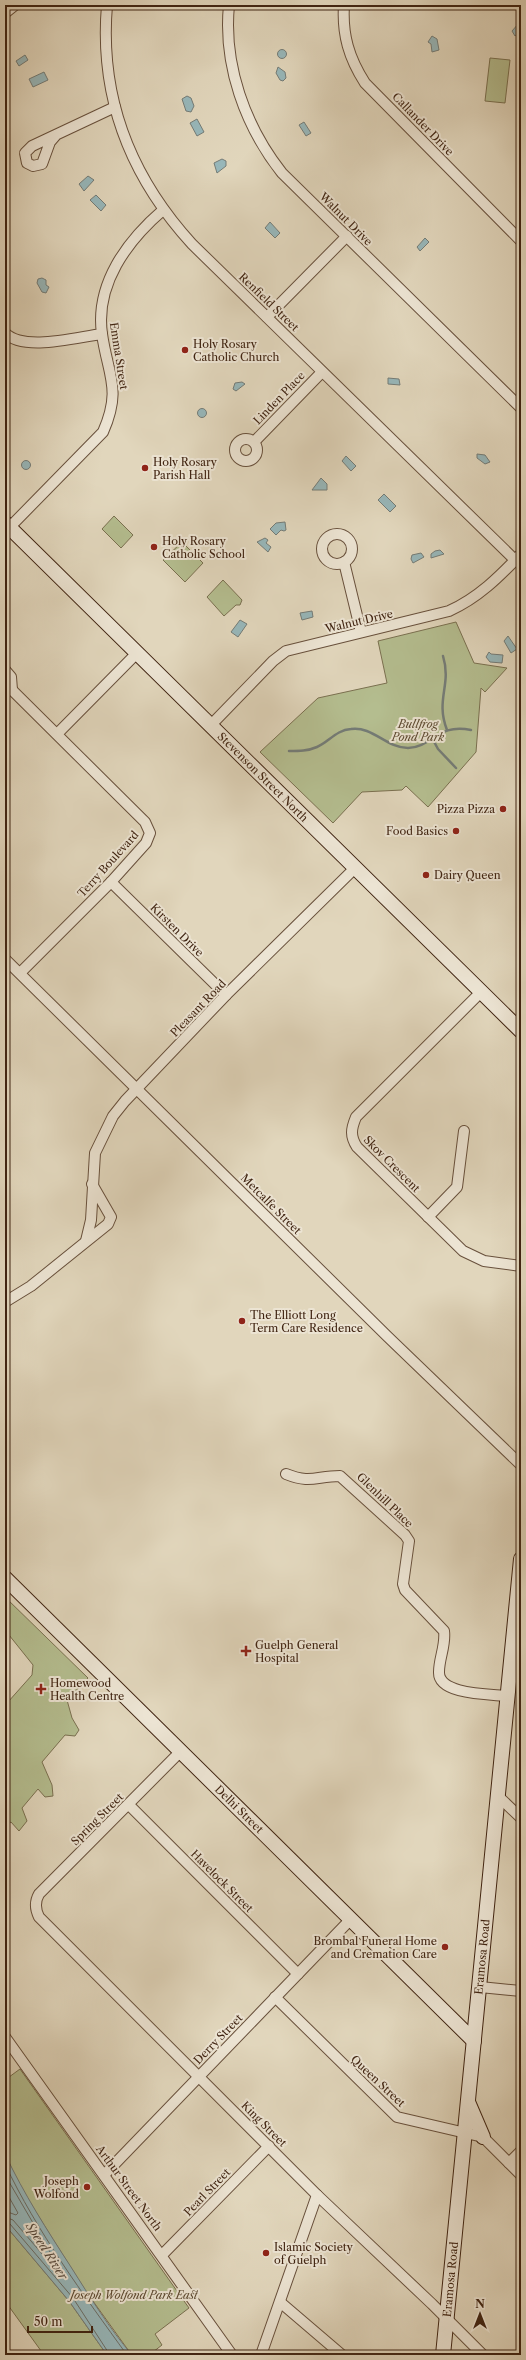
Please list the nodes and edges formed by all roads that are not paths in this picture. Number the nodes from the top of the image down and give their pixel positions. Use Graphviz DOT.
graph roads {
  1 [pos="15,5"];
  2 [pos="107,5"];
  3 [pos="229,5"];
  4 [pos="344,5"];
  5 [pos="5,13"];
  6 [pos="115,107"];
  7 [pos="56,135"];
  8 [pos="163,210"];
  9 [pos="347,236"];
  10 [pos="521,241"];
  11 [pos="267,317"];
  12 [pos="5,333"];
  13 [pos="102,334"];
  14 [pos="322,372"];
  15 [pos="521,408"];
  16 [pos="254,442"];
  17 [pos="6,528"];
  18 [pos="518,557"];
  19 [pos="344,562"];
  20 [pos="361,632"];
  21 [pos="138,652"];
  22 [pos="5,670"];
  23 [pos="8,692"];
  24 [pos="211,725"];
  25 [pos="57,734"];
  26 [pos="354,869"];
  27 [pos="111,882"];
  28 [pos="5,958"];
  29 [pos="20,973"];
  30 [pos="480,993"];
  31 [pos="226,995"];
  32 [pos="521,1031"];
  33 [pos="138,1088"];
  34 [pos="464,1131"];
  35 [pos="92,1184"];
  36 [pos="428,1217"];
  37 [pos="86,1241"];
  38 [pos="521,1266"];
  39 [pos="5,1302"];
  40 [pos="521,1465"];
  41 [pos="286,1474"];
  42 [pos="521,1559"];
  43 [pos="5,1578"];
  44 [pos="517,1640"];
  45 [pos="507,1696"];
  46 [pos="180,1752"];
  47 [pos="498,1796"];
  48 [pos="129,1806"];
  49 [pos="521,1818"];
  50 [pos="36,1906"];
  51 [pos="350,1920"];
  52 [pos="298,1974"];
  53 [pos="480,1987"];
  54 [pos="521,1991"];
  55 [pos="275,1997"];
  56 [pos="5,2037"];
  57 [pos="474,2041"];
  58 [pos="199,2076"];
  59 [pos="467,2100"];
  60 [pos="464,2134"];
  61 [pos="483,2137"];
  62 [pos="269,2146"];
  63 [pos="521,2151"];
  64 [pos="509,2163"];
  65 [pos="104,2175"];
  66 [pos="521,2175"];
  67 [pos="317,2195"];
  68 [pos="162,2255"];
  69 [pos="280,2302"];
  70 [pos="447,2319"];
  71 [pos="232,2355"];
  72 [pos="261,2355"];
  73 [pos="342,2355"];
  74 [pos="443,2355"];
  75 [pos="483,2355"];
  1 -- 5 [label="street"];
  2 -- 6 [label="street, Renfield Street"];
  3 -- 9 [label="street, Walnut Drive"];
  4 -- 10 [label="street, Callander Drive"];
  6 -- 7 [label="street"];
  6 -- 8 [label="street, Renfield Street"];
  8 -- 11 [label="street, Renfield Street"];
  8 -- 13 [label="street, Emma Street"];
  9 -- 11 [label="street"];
  9 -- 15 [label="street, Walnut Drive"];
  11 -- 14 [label="street, Renfield Street"];
  12 -- 13 [label="street"];
  13 -- 17 [label="street, Emma Street"];
  14 -- 16 [label="street, Linden Place"];
  14 -- 18 [label="street, Renfield Street"];
  17 -- 21 [label="main road, Stevenson Street North"];
  18 -- 20 [label="street, Walnut Drive"];
  19 -- 20 [label="street"];
  20 -- 24 [label="street, Walnut Drive"];
  21 -- 24 [label="main road, Stevenson Street North"];
  21 -- 25 [label="street"];
  22 -- 23 [label="street, Terry Boulevard"];
  23 -- 25 [label="street, Terry Boulevard"];
  24 -- 26 [label="main road, Stevenson Street North"];
  25 -- 27 [label="street, Terry Boulevard"];
  26 -- 30 [label="main road, Stevenson Street North"];
  26 -- 31 [label="street, Pleasant Road"];
  27 -- 29 [label="street, Terry Boulevard"];
  27 -- 31 [label="street, Kirsten Drive"];
  28 -- 29 [label="street, Metcalfe Street"];
  29 -- 33 [label="street, Metcalfe Street"];
  30 -- 32 [label="main road, Stevenson Street North"];
  30 -- 36 [label="street, Skov Crescent"];
  31 -- 33 [label="street, Pleasant Road"];
  33 -- 35 [label="street, Pleasant Road"];
  33 -- 40 [label="street, Metcalfe Street"];
  34 -- 36 [label="street"];
  35 -- 37 [label="street, Pleasant Road"];
  35 -- 37 [label="street"];
  36 -- 38 [label="street, Skov Crescent"];
  37 -- 39 [label="street"];
  41 -- 45 [label="street, Glenhill Place"];
  42 -- 44 [label="main road, Eramosa Road"];
  43 -- 46 [label="main road, Delhi Street"];
  44 -- 45 [label="main road, Eramosa Road"];
  45 -- 47 [label="main road, Eramosa Road"];
  46 -- 48 [label="street, Spring Street"];
  46 -- 51 [label="main road, Delhi Street"];
  47 -- 49 [label="street"];
  47 -- 53 [label="main road, Eramosa Road"];
  48 -- 50 [label="street, Spring Street"];
  48 -- 52 [label="street, Havelock Street"];
  50 -- 58 [label="street, King Street"];
  51 -- 52 [label="street, Derry Street"];
  51 -- 57 [label="main road, Delhi Street"];
  52 -- 55 [label="street, Derry Street"];
  53 -- 54 [label="street"];
  53 -- 57 [label="main road, Eramosa Road"];
  55 -- 58 [label="street, Derry Street"];
  55 -- 60 [label="street, Queen Street"];
  56 -- 65 [label="street, Arthur Street North"];
  57 -- 59 [label="main road, Eramosa Road"];
  58 -- 62 [label="street, King Street"];
  58 -- 65 [label="street, Derry Street"];
  59 -- 60 [label="main road, Eramosa Road"];
  59 -- 61 [label="main road"];
  60 -- 61 [label="street, Queen Street"];
  60 -- 70 [label="main road, Eramosa Road"];
  61 -- 64 [label="street"];
  62 -- 67 [label="street, King Street"];
  62 -- 68 [label="street, Pearl Street"];
  63 -- 64 [label="street"];
  64 -- 66 [label="street"];
  65 -- 68 [label="street, Arthur Street North"];
  67 -- 69 [label="street"];
  67 -- 70 [label="street, King Street"];
  68 -- 71 [label="street, Arthur Street North"];
  69 -- 72 [label="street"];
  69 -- 73 [label="street"];
  70 -- 74 [label="main road, Eramosa Road"];
  70 -- 75 [label="street, King Street"];
}
